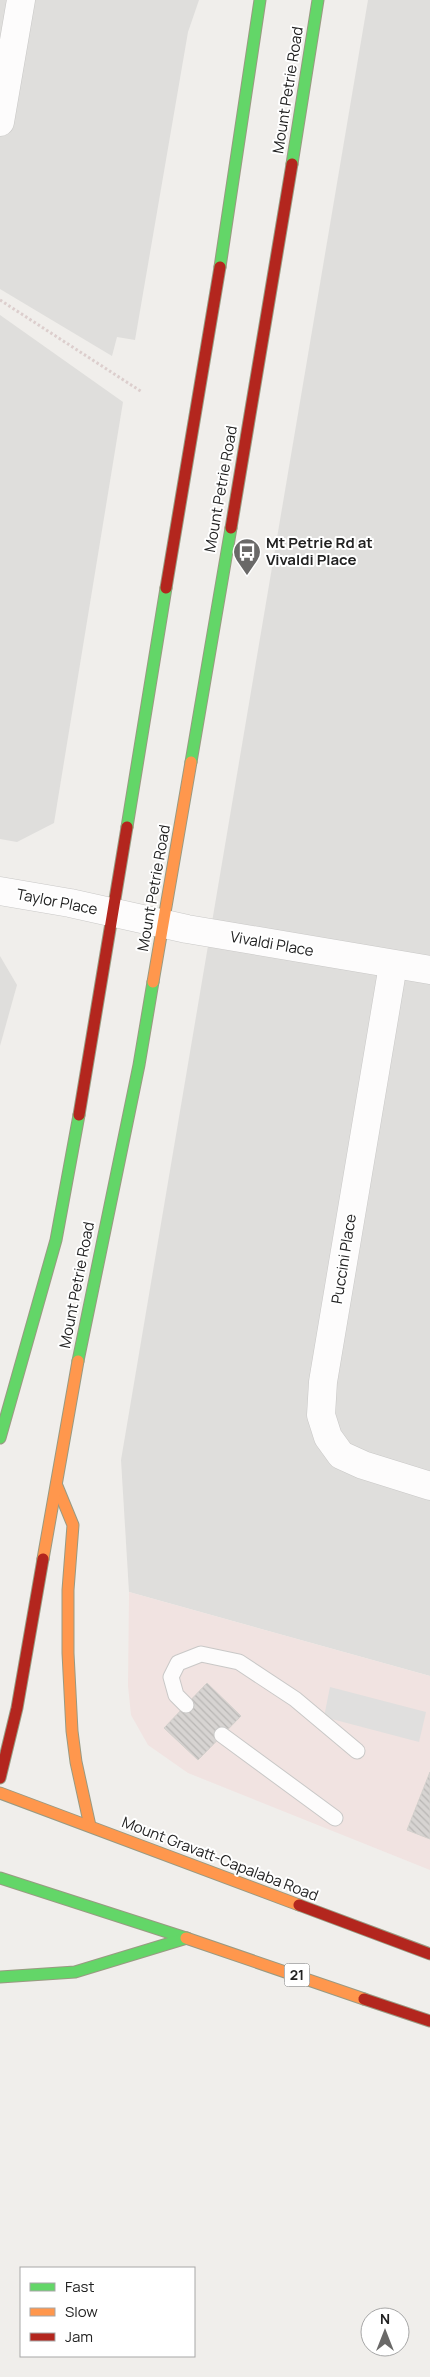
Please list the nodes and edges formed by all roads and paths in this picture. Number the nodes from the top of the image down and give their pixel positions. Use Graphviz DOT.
graph roads {
  1 [pos="21,0"];
  2 [pos="260,0"];
  3 [pos="318,0"];
  4 [pos="0,122"];
  5 [pos="0,300"];
  6 [pos="142,392"];
  7 [pos="0,891"];
  8 [pos="114,913"];
  9 [pos="163,924"];
  10 [pos="393,965"];
  11 [pos="430,970"];
  12 [pos="0,1438"];
  13 [pos="57,1486"];
  14 [pos="430,1486"];
  15 [pos="186,1705"];
  16 [pos="222,1736"];
  17 [pos="357,1751"];
  18 [pos="0,1778"];
  19 [pos="0,1793"];
  20 [pos="335,1818"];
  21 [pos="90,1826"];
  22 [pos="0,1878"];
  23 [pos="187,1938"];
  24 [pos="430,1954"];
  25 [pos="0,1978"];
  26 [pos="430,2021"];
  1 -- 4 [label="street"];
  2 -- 8 [label="main road, Mount Petrie Road"];
  3 -- 9 [label="main road, Mount Petrie Road"];
  5 -- 6 [label="path"];
  7 -- 8 [label="street, Taylor Place"];
  8 -- 9 [label="street, Vivaldi Place"];
  8 -- 12 [label="main road, Mount Petrie Road"];
  9 -- 10 [label="street, Vivaldi Place"];
  9 -- 13 [label="main road, Mount Petrie Road"];
  10 -- 11 [label="street, Vivaldi Place"];
  10 -- 14 [label="street, Puccini Place"];
  13 -- 18 [label="main road, Mount Petrie Road"];
  13 -- 21 [label="main road"];
  15 -- 17 [label="lane"];
  16 -- 20 [label="lane"];
  19 -- 21 [label="main road, Mount Gravatt-Capalaba Road"];
  21 -- 24 [label="main road, Mount Gravatt-Capalaba Road"];
  22 -- 23 [label="main road, 21"];
  23 -- 25 [label="main road"];
  23 -- 26 [label="main road, 21"];
}
